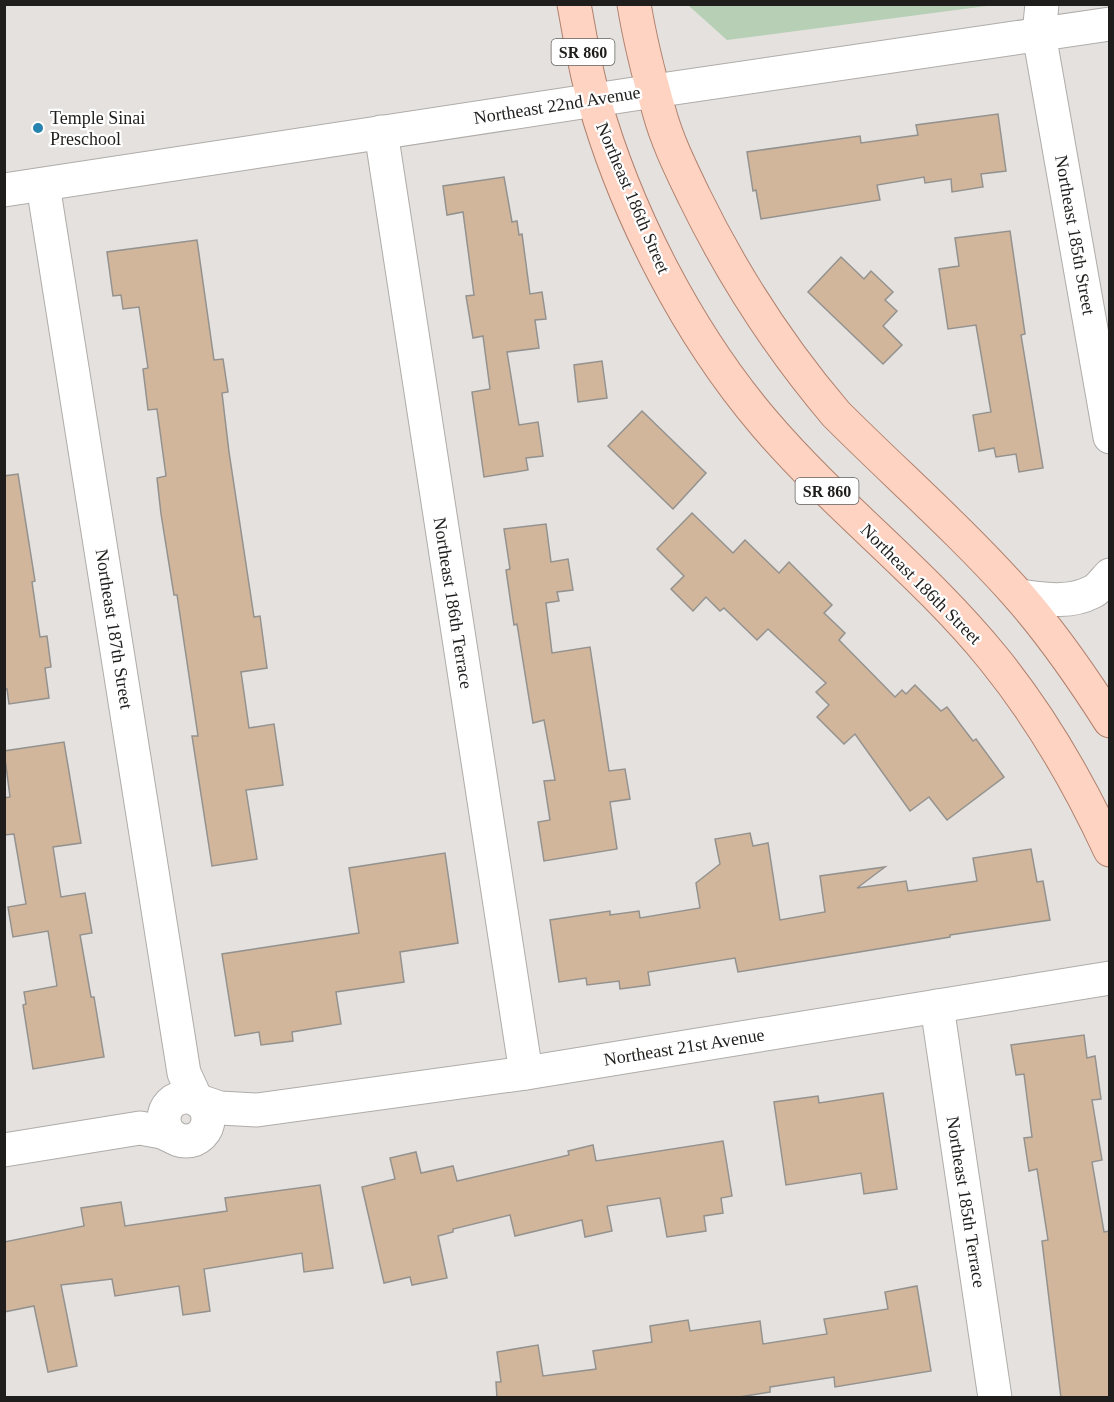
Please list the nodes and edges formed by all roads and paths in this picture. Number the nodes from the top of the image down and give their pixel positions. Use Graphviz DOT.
graph roads {
  1 [pos="574,4"];
  2 [pos="634,4"];
  3 [pos="1041,19"];
  4 [pos="1110,24"];
  5 [pos="654,91"];
  6 [pos="594,100"];
  7 [pos="381,132"];
  8 [pos="43,185"];
  9 [pos="4,190"];
  10 [pos="1105,374"];
  11 [pos="1110,437"];
  12 [pos="1110,575"];
  13 [pos="1019,596"];
  14 [pos="1110,721"];
  15 [pos="1110,850"];
  16 [pos="1110,978"];
  17 [pos="937,1006"];
  18 [pos="526,1073"];
  19 [pos="184,1096"];
  20 [pos="257,1110"];
  21 [pos="140,1128"];
  22 [pos="189,1137"];
  23 [pos="4,1150"];
  24 [pos="995,1398"];
  1 -- 6 [label="main road, Northeast 186th Street / SR 860"];
  2 -- 5 [label="main road, SR 860"];
  3 -- 4 [label="street, Northeast 22nd Avenue"];
  3 -- 5 [label="street, Northeast 22nd Avenue"];
  3 -- 10 [label="street, Northeast 185th Street"];
  5 -- 6 [label="street, Northeast 22nd Avenue"];
  5 -- 13 [label="main road, SR 860"];
  6 -- 7 [label="street, Northeast 22nd Avenue"];
  6 -- 15 [label="main road, Northeast 186th Street / SR 860"];
  7 -- 8 [label="street, Northeast 22nd Avenue"];
  7 -- 18 [label="street, Northeast 186th Terrace"];
  8 -- 9 [label="street, Northeast 22nd Avenue"];
  8 -- 19 [label="street, Northeast 187th Street"];
  10 -- 11 [label="street, Northeast 185th Street"];
  12 -- 13 [label="street"];
  13 -- 14 [label="main road, SR 860"];
  16 -- 17 [label="street, Northeast 21st Avenue"];
  17 -- 18 [label="street, Northeast 21st Avenue"];
  17 -- 24 [label="street, Northeast 185th Terrace"];
  18 -- 20 [label="street, Northeast 21st Avenue"];
  19 -- 20 [label="street, Northeast 21st Avenue"];
  19 -- 21 [label="street"];
  19 -- 22 [label="street, Northeast 187th Street"];
  20 -- 22 [label="street, Northeast 21st Avenue"];
  21 -- 22 [label="street"];
  21 -- 23 [label="street"];
}
